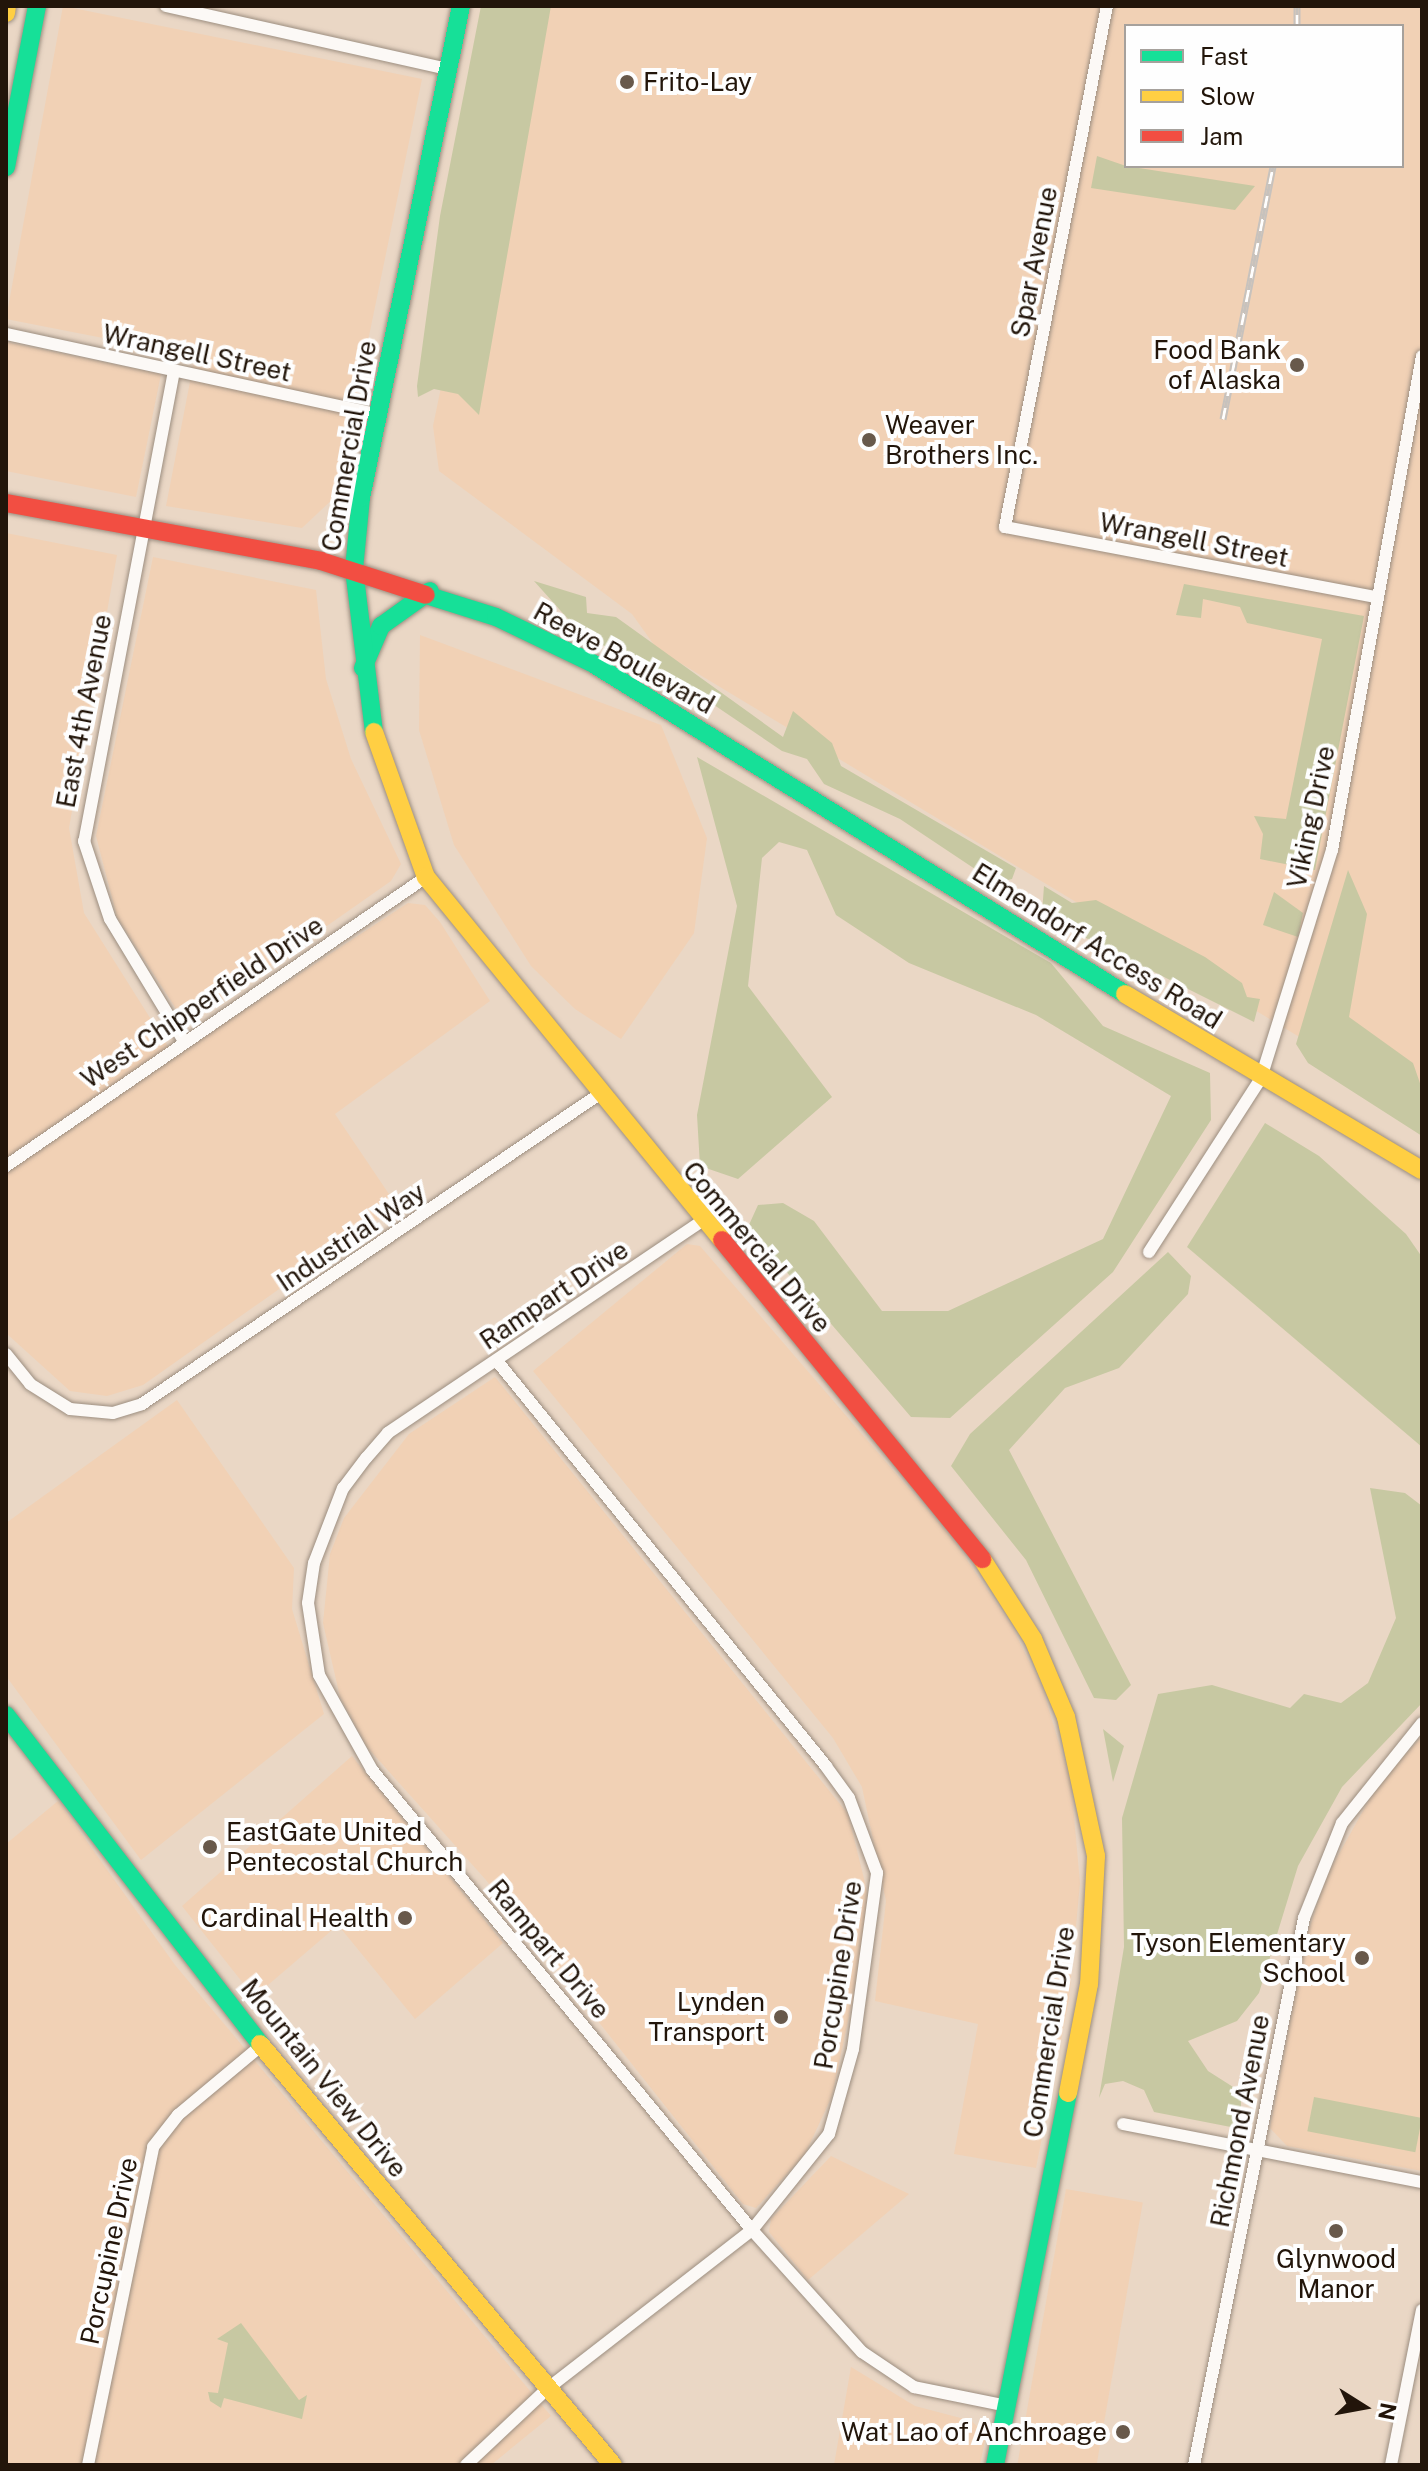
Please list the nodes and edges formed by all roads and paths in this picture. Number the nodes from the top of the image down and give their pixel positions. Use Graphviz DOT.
graph roads {
  1 [pos="7,6"];
  2 [pos="37,6"];
  3 [pos="166,6"];
  4 [pos="243,6"];
  5 [pos="461,6"];
  6 [pos="1107,6"];
  7 [pos="6,13"];
  8 [pos="240,21"];
  9 [pos="449,69"];
  10 [pos="6,167"];
  11 [pos="7,334"];
  12 [pos="1422,356"];
  13 [pos="174,371"];
  14 [pos="377,414"];
  15 [pos="6,503"];
  16 [pos="1005,527"];
  17 [pos="142,529"];
  18 [pos="354,569"];
  19 [pos="430,591"];
  20 [pos="1375,597"];
  21 [pos="362,670"];
  22 [pos="829,809"];
  23 [pos="426,877"];
  24 [pos="182,1038"];
  25 [pos="1261,1078"];
  26 [pos="598,1095"];
  27 [pos="6,1166"];
  28 [pos="1422,1170"];
  29 [pos="702,1221"];
  30 [pos="1149,1252"];
  31 [pos="6,1354"];
  32 [pos="497,1361"];
  33 [pos="6,1715"];
  34 [pos="1422,1723"];
  35 [pos="262,2045"];
  36 [pos="1123,2124"];
  37 [pos="1256,2151"];
  38 [pos="1422,2182"];
  39 [pos="752,2230"];
  40 [pos="1422,2310"];
  41 [pos="547,2389"];
  42 [pos="1007,2406"];
  43 [pos="88,2465"];
  44 [pos="466,2465"];
  45 [pos="613,2465"];
  46 [pos="995,2465"];
  47 [pos="1194,2465"];
  48 [pos="1391,2465"];
  1 -- 7 [label="main road"];
  2 -- 10 [label="main road"];
  3 -- 8 [label="street"];
  4 -- 8 [label="street"];
  5 -- 9 [label="main road, Commercial Drive"];
  6 -- 16 [label="street, Spar Avenue"];
  8 -- 9 [label="street"];
  9 -- 14 [label="main road, Commercial Drive"];
  11 -- 13 [label="street, Wrangell Street"];
  12 -- 20 [label="street, Viking Drive"];
  13 -- 14 [label="street, Wrangell Street"];
  13 -- 17 [label="street, East 4th Avenue"];
  14 -- 18 [label="main road, Commercial Drive"];
  15 -- 17 [label="main road, Reeve Boulevard"];
  16 -- 20 [label="street, Wrangell Street"];
  17 -- 18 [label="main road, Reeve Boulevard"];
  17 -- 24 [label="street, East 4th Avenue"];
  18 -- 19 [label="main road, Reeve Boulevard"];
  18 -- 21 [label="main road, Commercial Drive"];
  19 -- 21 [label="main road"];
  19 -- 22 [label="main road, Reeve Boulevard"];
  20 -- 25 [label="street, Viking Drive"];
  21 -- 23 [label="main road, Commercial Drive"];
  22 -- 25 [label="main road, Elmendorf Access Road"];
  23 -- 24 [label="street, West Chipperfield Drive"];
  23 -- 26 [label="main road, Commercial Drive"];
  24 -- 27 [label="street, West Chipperfield Drive"];
  25 -- 28 [label="main road, Elmendorf Access Road"];
  25 -- 30 [label="street, Viking Drive"];
  26 -- 29 [label="main road, Commercial Drive"];
  26 -- 31 [label="street, Industrial Way"];
  29 -- 32 [label="street, Rampart Drive"];
  29 -- 42 [label="main road, Commercial Drive"];
  32 -- 39 [label="street, Porcupine Drive"];
  32 -- 39 [label="street, Rampart Drive"];
  33 -- 35 [label="main road, Mountain View Drive"];
  34 -- 37 [label="street, Richmond Avenue"];
  35 -- 41 [label="main road, Mountain View Drive"];
  35 -- 43 [label="street, Porcupine Drive"];
  36 -- 37 [label="street"];
  37 -- 38 [label="street"];
  37 -- 47 [label="street, Richmond Avenue"];
  39 -- 41 [label="street, Porcupine Drive"];
  39 -- 42 [label="street, Rampart Drive"];
  40 -- 48 [label="street"];
  41 -- 44 [label="street, Porcupine Drive"];
  41 -- 45 [label="main road, Mountain View Drive"];
  42 -- 46 [label="main road, Commercial Drive"];
}
